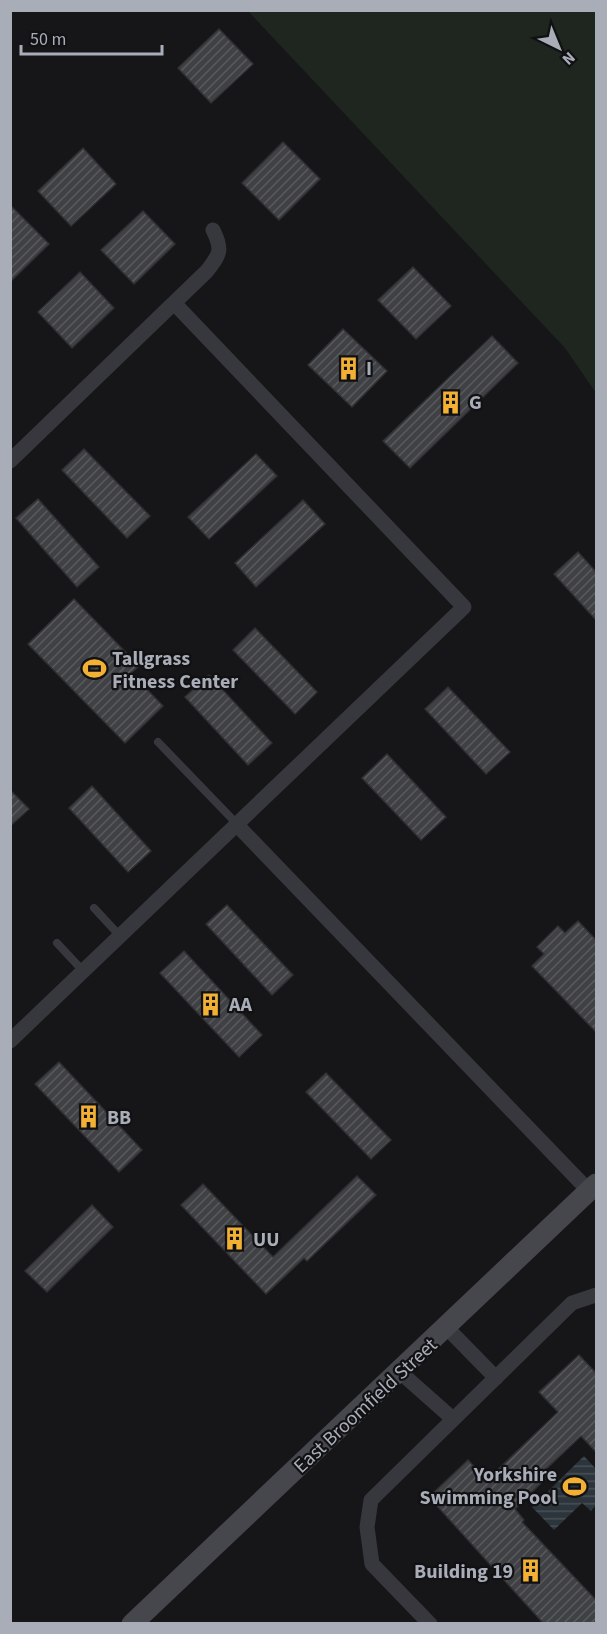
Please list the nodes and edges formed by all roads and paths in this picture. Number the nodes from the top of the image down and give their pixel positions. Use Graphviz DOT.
graph roads {
  1 [pos="213,230"];
  2 [pos="176,304"];
  3 [pos="10,460"];
  4 [pos="158,742"];
  5 [pos="238,825"];
  6 [pos="94,908"];
  7 [pos="121,937"];
  8 [pos="57,944"];
  9 [pos="84,972"];
  10 [pos="10,1041"];
  11 [pos="593,1188"];
  12 [pos="597,1295"];
  13 [pos="447,1328"];
  14 [pos="400,1372"];
  15 [pos="496,1378"];
  16 [pos="453,1419"];
  17 [pos="132,1623"];
  18 [pos="430,1623"];
  1 -- 2 [label="street"];
  2 -- 3 [label="street"];
  2 -- 5 [label="street"];
  4 -- 5 [label="lane"];
  5 -- 7 [label="street"];
  5 -- 11 [label="street"];
  6 -- 7 [label="lane"];
  7 -- 9 [label="street"];
  8 -- 9 [label="lane"];
  9 -- 10 [label="street"];
  11 -- 13 [label="main road, East Broomfield Street"];
  12 -- 15 [label="street"];
  13 -- 14 [label="main road, East Broomfield Street"];
  13 -- 15 [label="street"];
  14 -- 16 [label="street"];
  14 -- 17 [label="main road, East Broomfield Street"];
  15 -- 16 [label="street"];
  16 -- 18 [label="street"];
}
